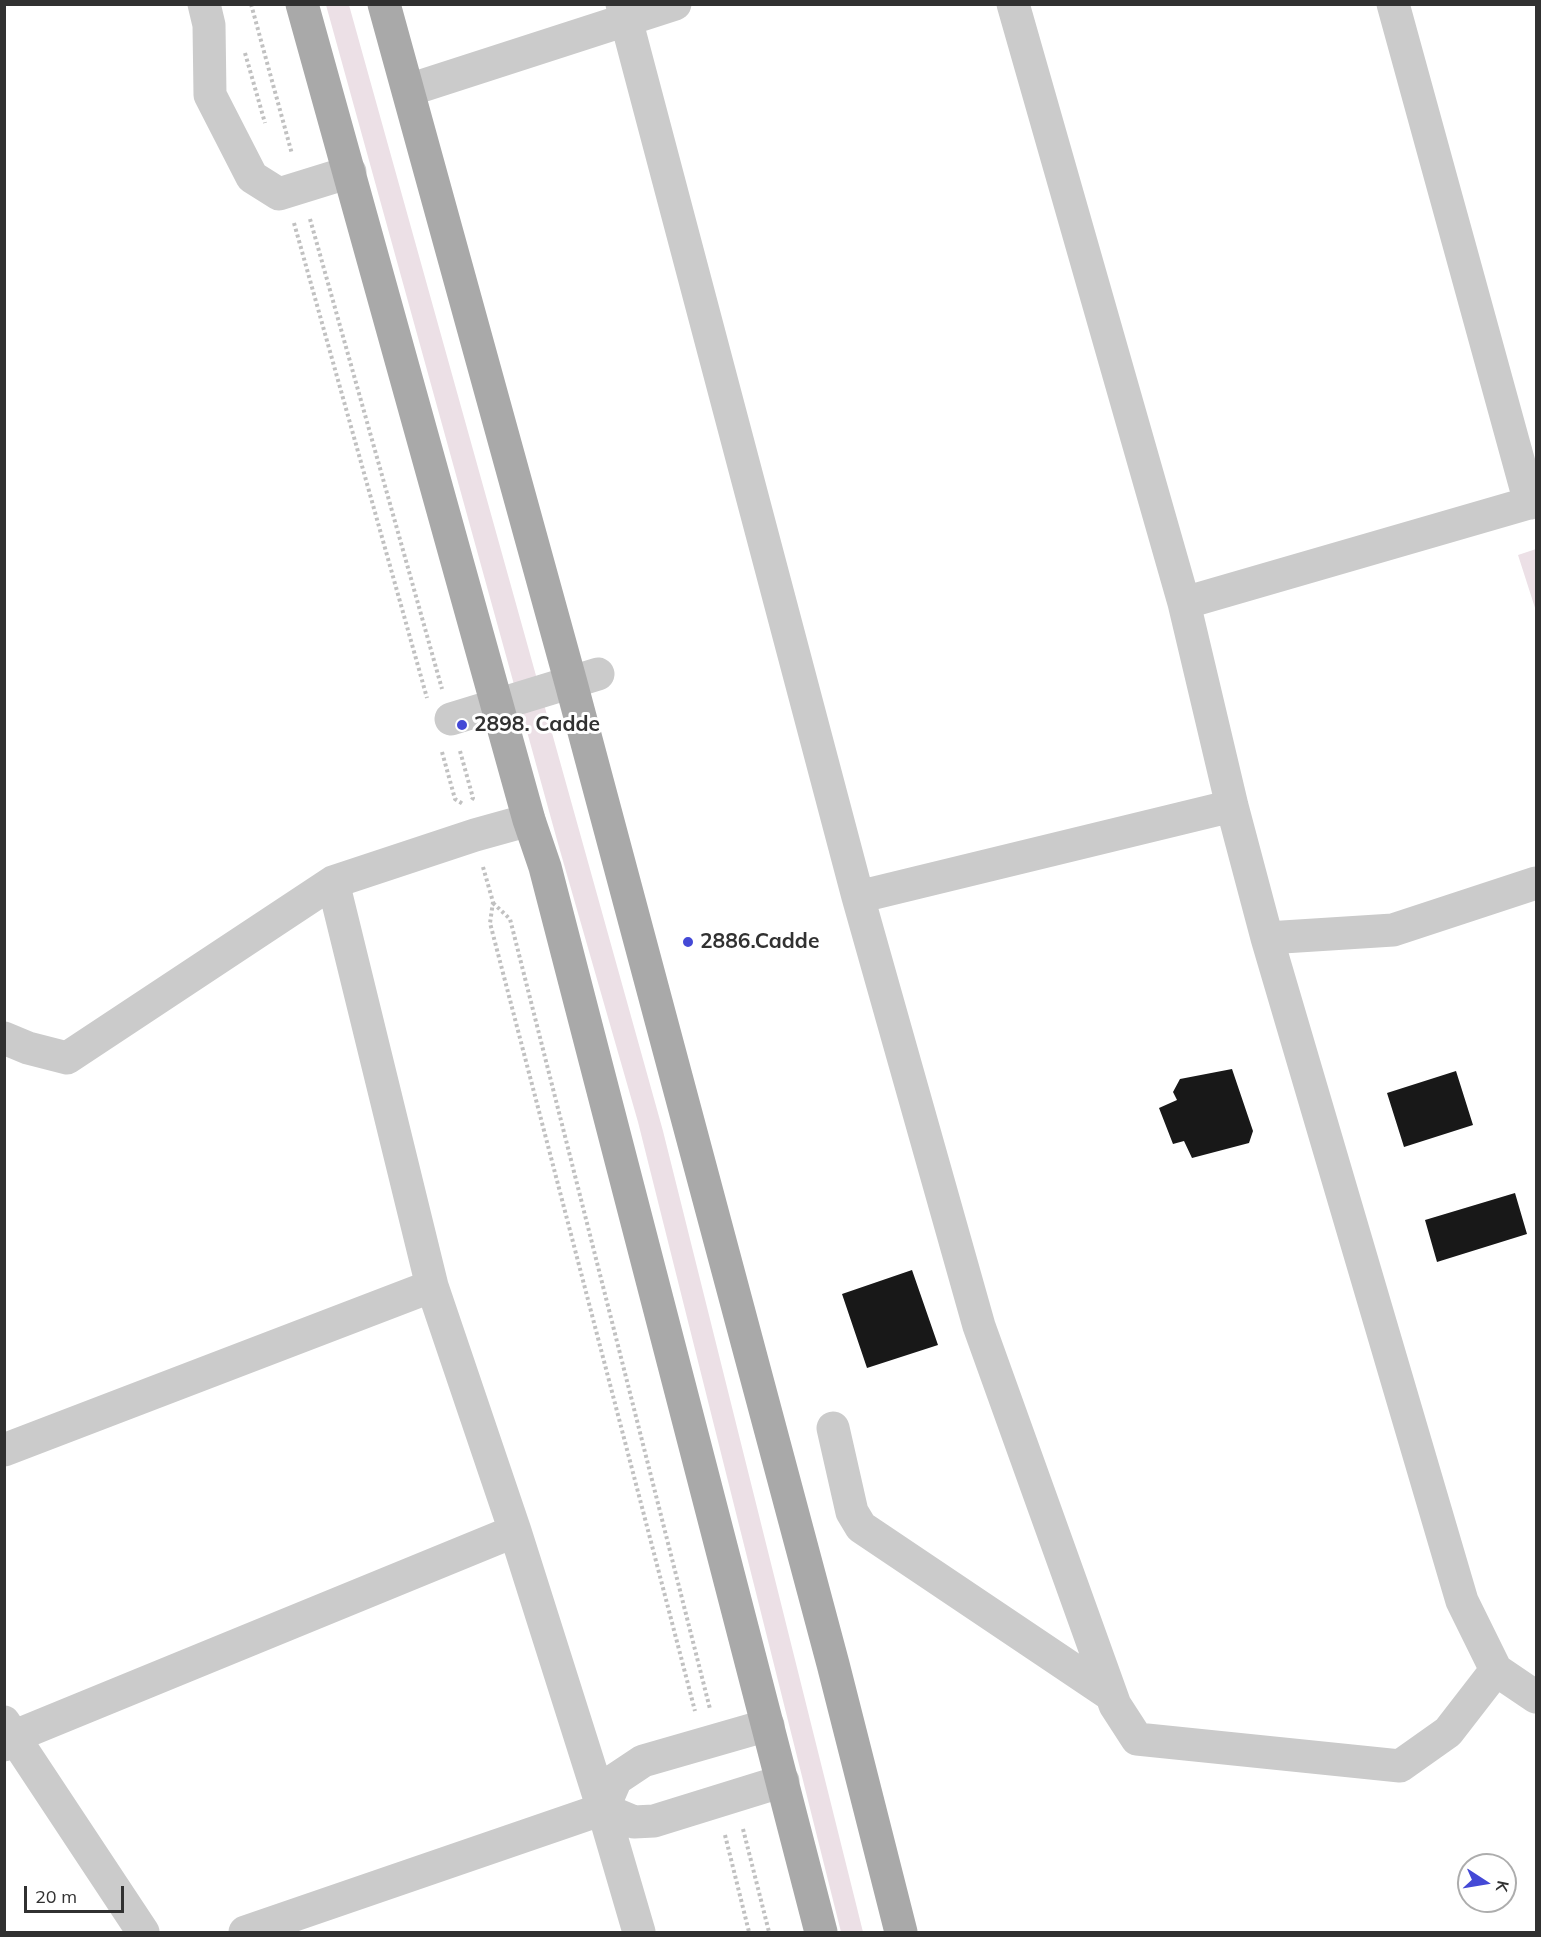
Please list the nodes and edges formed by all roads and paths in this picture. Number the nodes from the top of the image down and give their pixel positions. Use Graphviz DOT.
graph roads {
  1 [pos="204,4"];
  2 [pos="251,4"];
  3 [pos="302,4"];
  4 [pos="384,4"];
  5 [pos="675,4"];
  6 [pos="1014,4"];
  7 [pos="1393,4"];
  8 [pos="624,12"];
  9 [pos="244,50"];
  10 [pos="409,90"];
  11 [pos="266,128"];
  12 [pos="292,155"];
  13 [pos="350,172"];
  14 [pos="307,209"];
  15 [pos="292,216"];
  16 [pos="1533,502"];
  17 [pos="1184,603"];
  18 [pos="585,678"];
  19 [pos="498,704"];
  20 [pos="440,723"];
  21 [pos="1232,806"];
  22 [pos="530,820"];
  23 [pos="333,882"];
  24 [pos="1536,883"];
  25 [pos="858,897"];
  26 [pos="1266,938"];
  27 [pos="4,1038"];
  28 [pos="432,1286"];
  29 [pos="833,1428"];
  30 [pos="4,1450"];
  31 [pos="515,1531"];
  32 [pos="1496,1670"];
  33 [pos="1111,1695"];
  34 [pos="1536,1697"];
  35 [pos="710,1709"];
  36 [pos="696,1716"];
  37 [pos="768,1725"];
  38 [pos="8,1735"];
  39 [pos="783,1781"];
  40 [pos="603,1809"];
  41 [pos="743,1828"];
  42 [pos="724,1830"];
  43 [pos="143,1932"];
  44 [pos="245,1932"];
  45 [pos="639,1932"];
  46 [pos="749,1932"];
  47 [pos="769,1932"];
  48 [pos="821,1932"];
  49 [pos="901,1932"];
  1 -- 13 [label="street"];
  2 -- 12 [label="path"];
  3 -- 13 [label="main road"];
  4 -- 10 [label="main road"];
  5 -- 8 [label="street"];
  6 -- 17 [label="street"];
  7 -- 16 [label="street"];
  8 -- 10 [label="street"];
  8 -- 25 [label="street"];
  9 -- 11 [label="path"];
  10 -- 18 [label="main road"];
  13 -- 19 [label="main road"];
  14 -- 20 [label="path"];
  15 -- 20 [label="path"];
  16 -- 17 [label="street"];
  17 -- 21 [label="street"];
  18 -- 19 [label="street"];
  18 -- 49 [label="main road"];
  19 -- 20 [label="street"];
  19 -- 22 [label="main road"];
  20 -- 20 [label="path"];
  21 -- 25 [label="street"];
  21 -- 26 [label="street"];
  22 -- 23 [label="street"];
  22 -- 37 [label="main road"];
  23 -- 27 [label="street"];
  23 -- 28 [label="street"];
  24 -- 26 [label="street"];
  25 -- 33 [label="street"];
  26 -- 32 [label="street"];
  28 -- 30 [label="street"];
  28 -- 31 [label="street"];
  29 -- 33 [label="street"];
  31 -- 38 [label="street"];
  31 -- 40 [label="street"];
  32 -- 33 [label="street"];
  32 -- 34 [label="street"];
  35 -- 36 [label="path"];
  37 -- 39 [label="main road"];
  37 -- 40 [label="street"];
  38 -- 43 [label="street"];
  39 -- 40 [label="street"];
  39 -- 48 [label="main road"];
  40 -- 44 [label="street"];
  40 -- 45 [label="street"];
  41 -- 47 [label="path"];
  42 -- 46 [label="path"];
}
